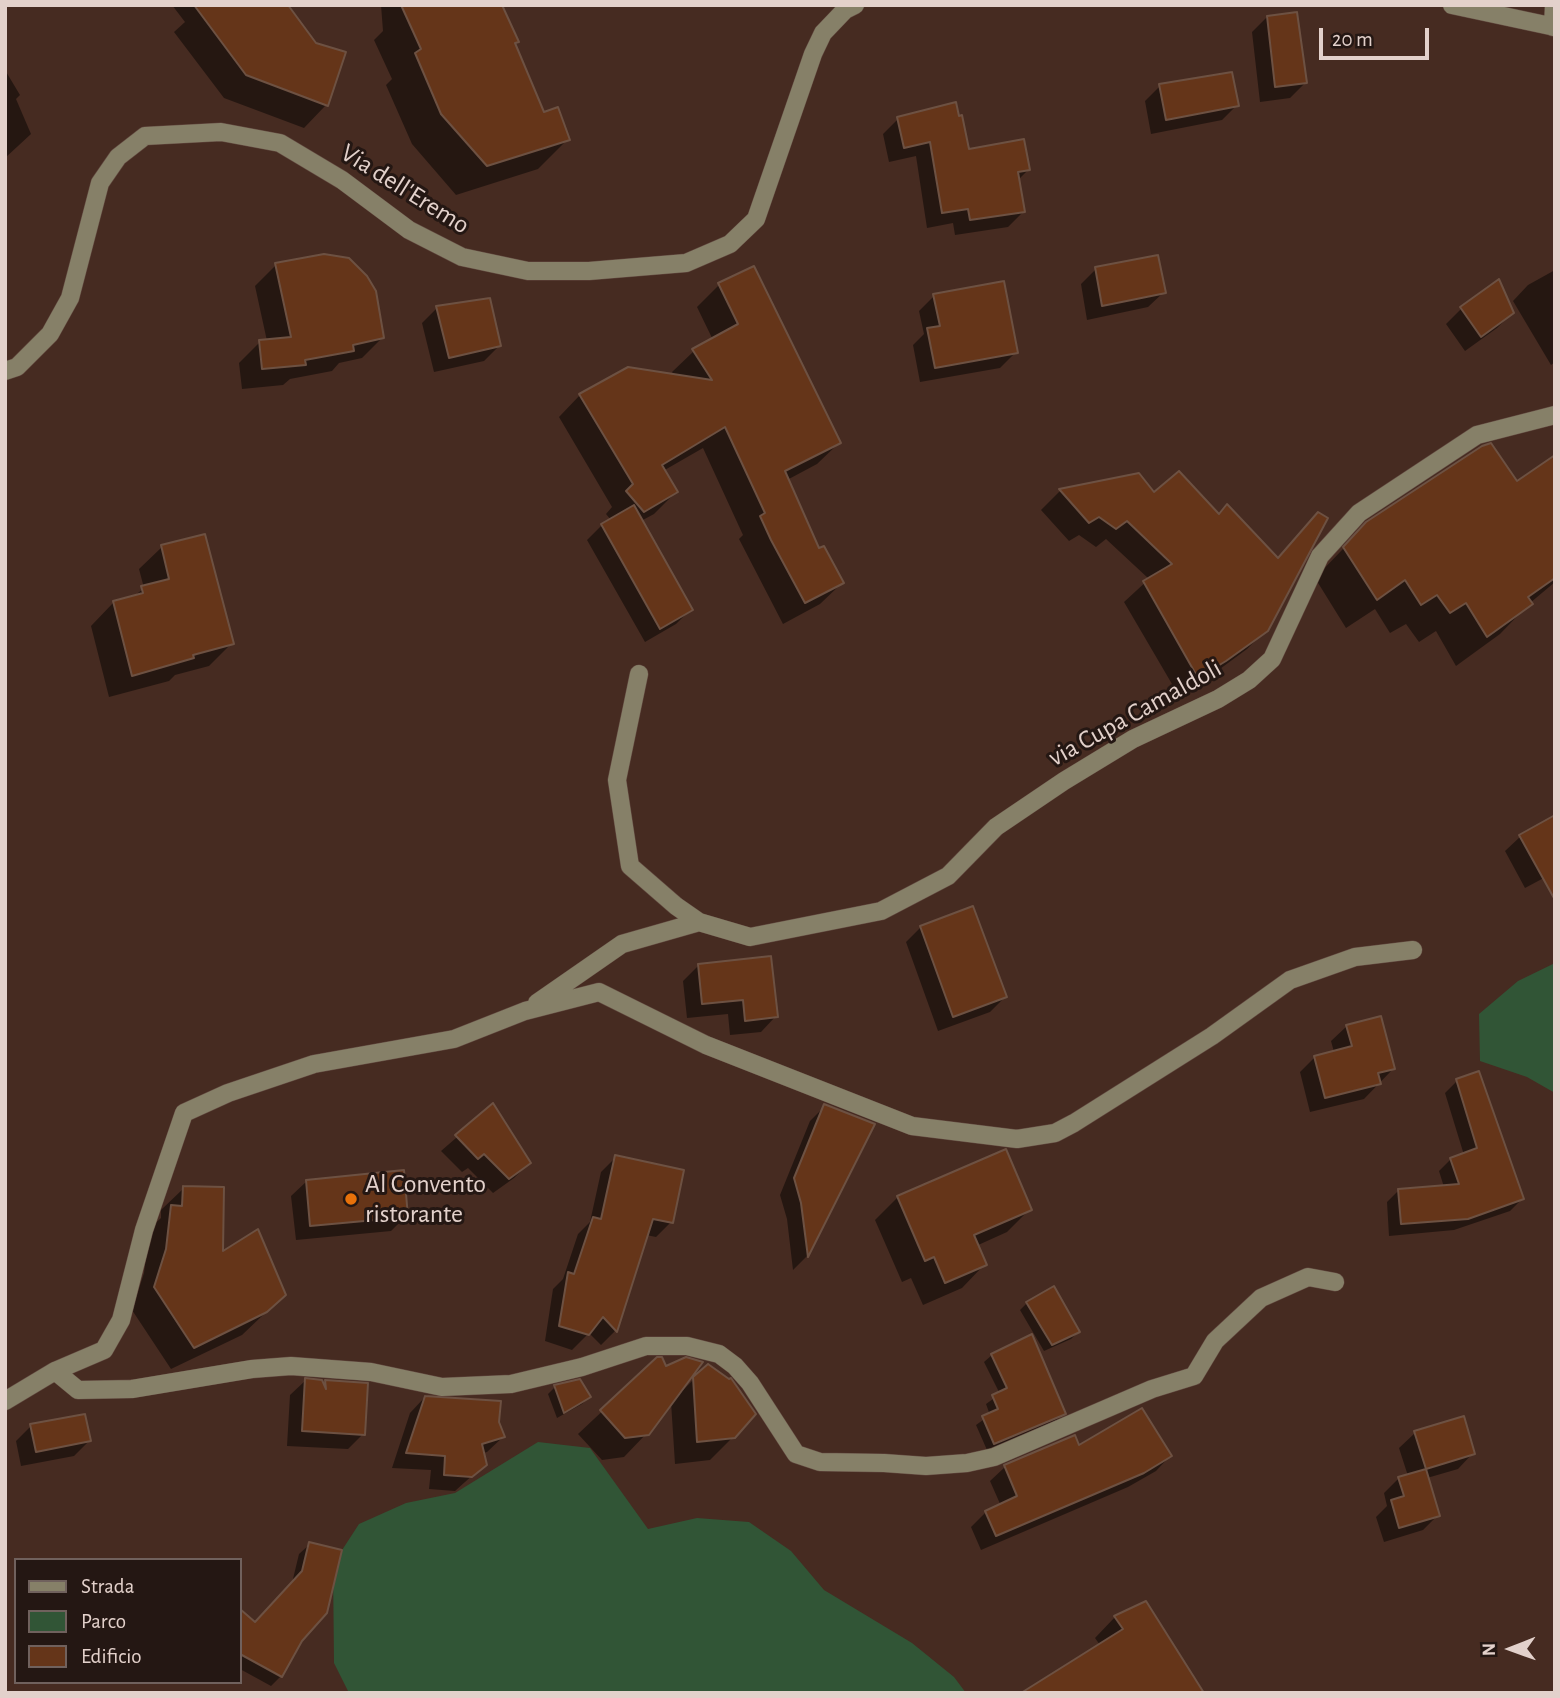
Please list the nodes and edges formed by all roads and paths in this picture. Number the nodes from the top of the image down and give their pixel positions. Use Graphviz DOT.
graph roads {
  1 [pos="855,5"];
  2 [pos="1452,5"];
  3 [pos="1554,5"];
  4 [pos="1554,26"];
  5 [pos="5,371"];
  6 [pos="1555,415"];
  7 [pos="639,674"];
  8 [pos="699,922"];
  9 [pos="1413,950"];
  10 [pos="525,1011"];
  11 [pos="1335,1282"];
  12 [pos="55,1371"];
  13 [pos="5,1401"];
  1 -- 5 [label="street, Via dell'Eremo"];
  2 -- 4 [label="street"];
  3 -- 4 [label="street"];
  6 -- 8 [label="street, via Cupa Camaldoli"];
  7 -- 8 [label="street, via Cupa Camaldoli"];
  8 -- 10 [label="street"];
  9 -- 10 [label="street"];
  10 -- 12 [label="street"];
  11 -- 12 [label="street"];
  12 -- 13 [label="street"];
}
